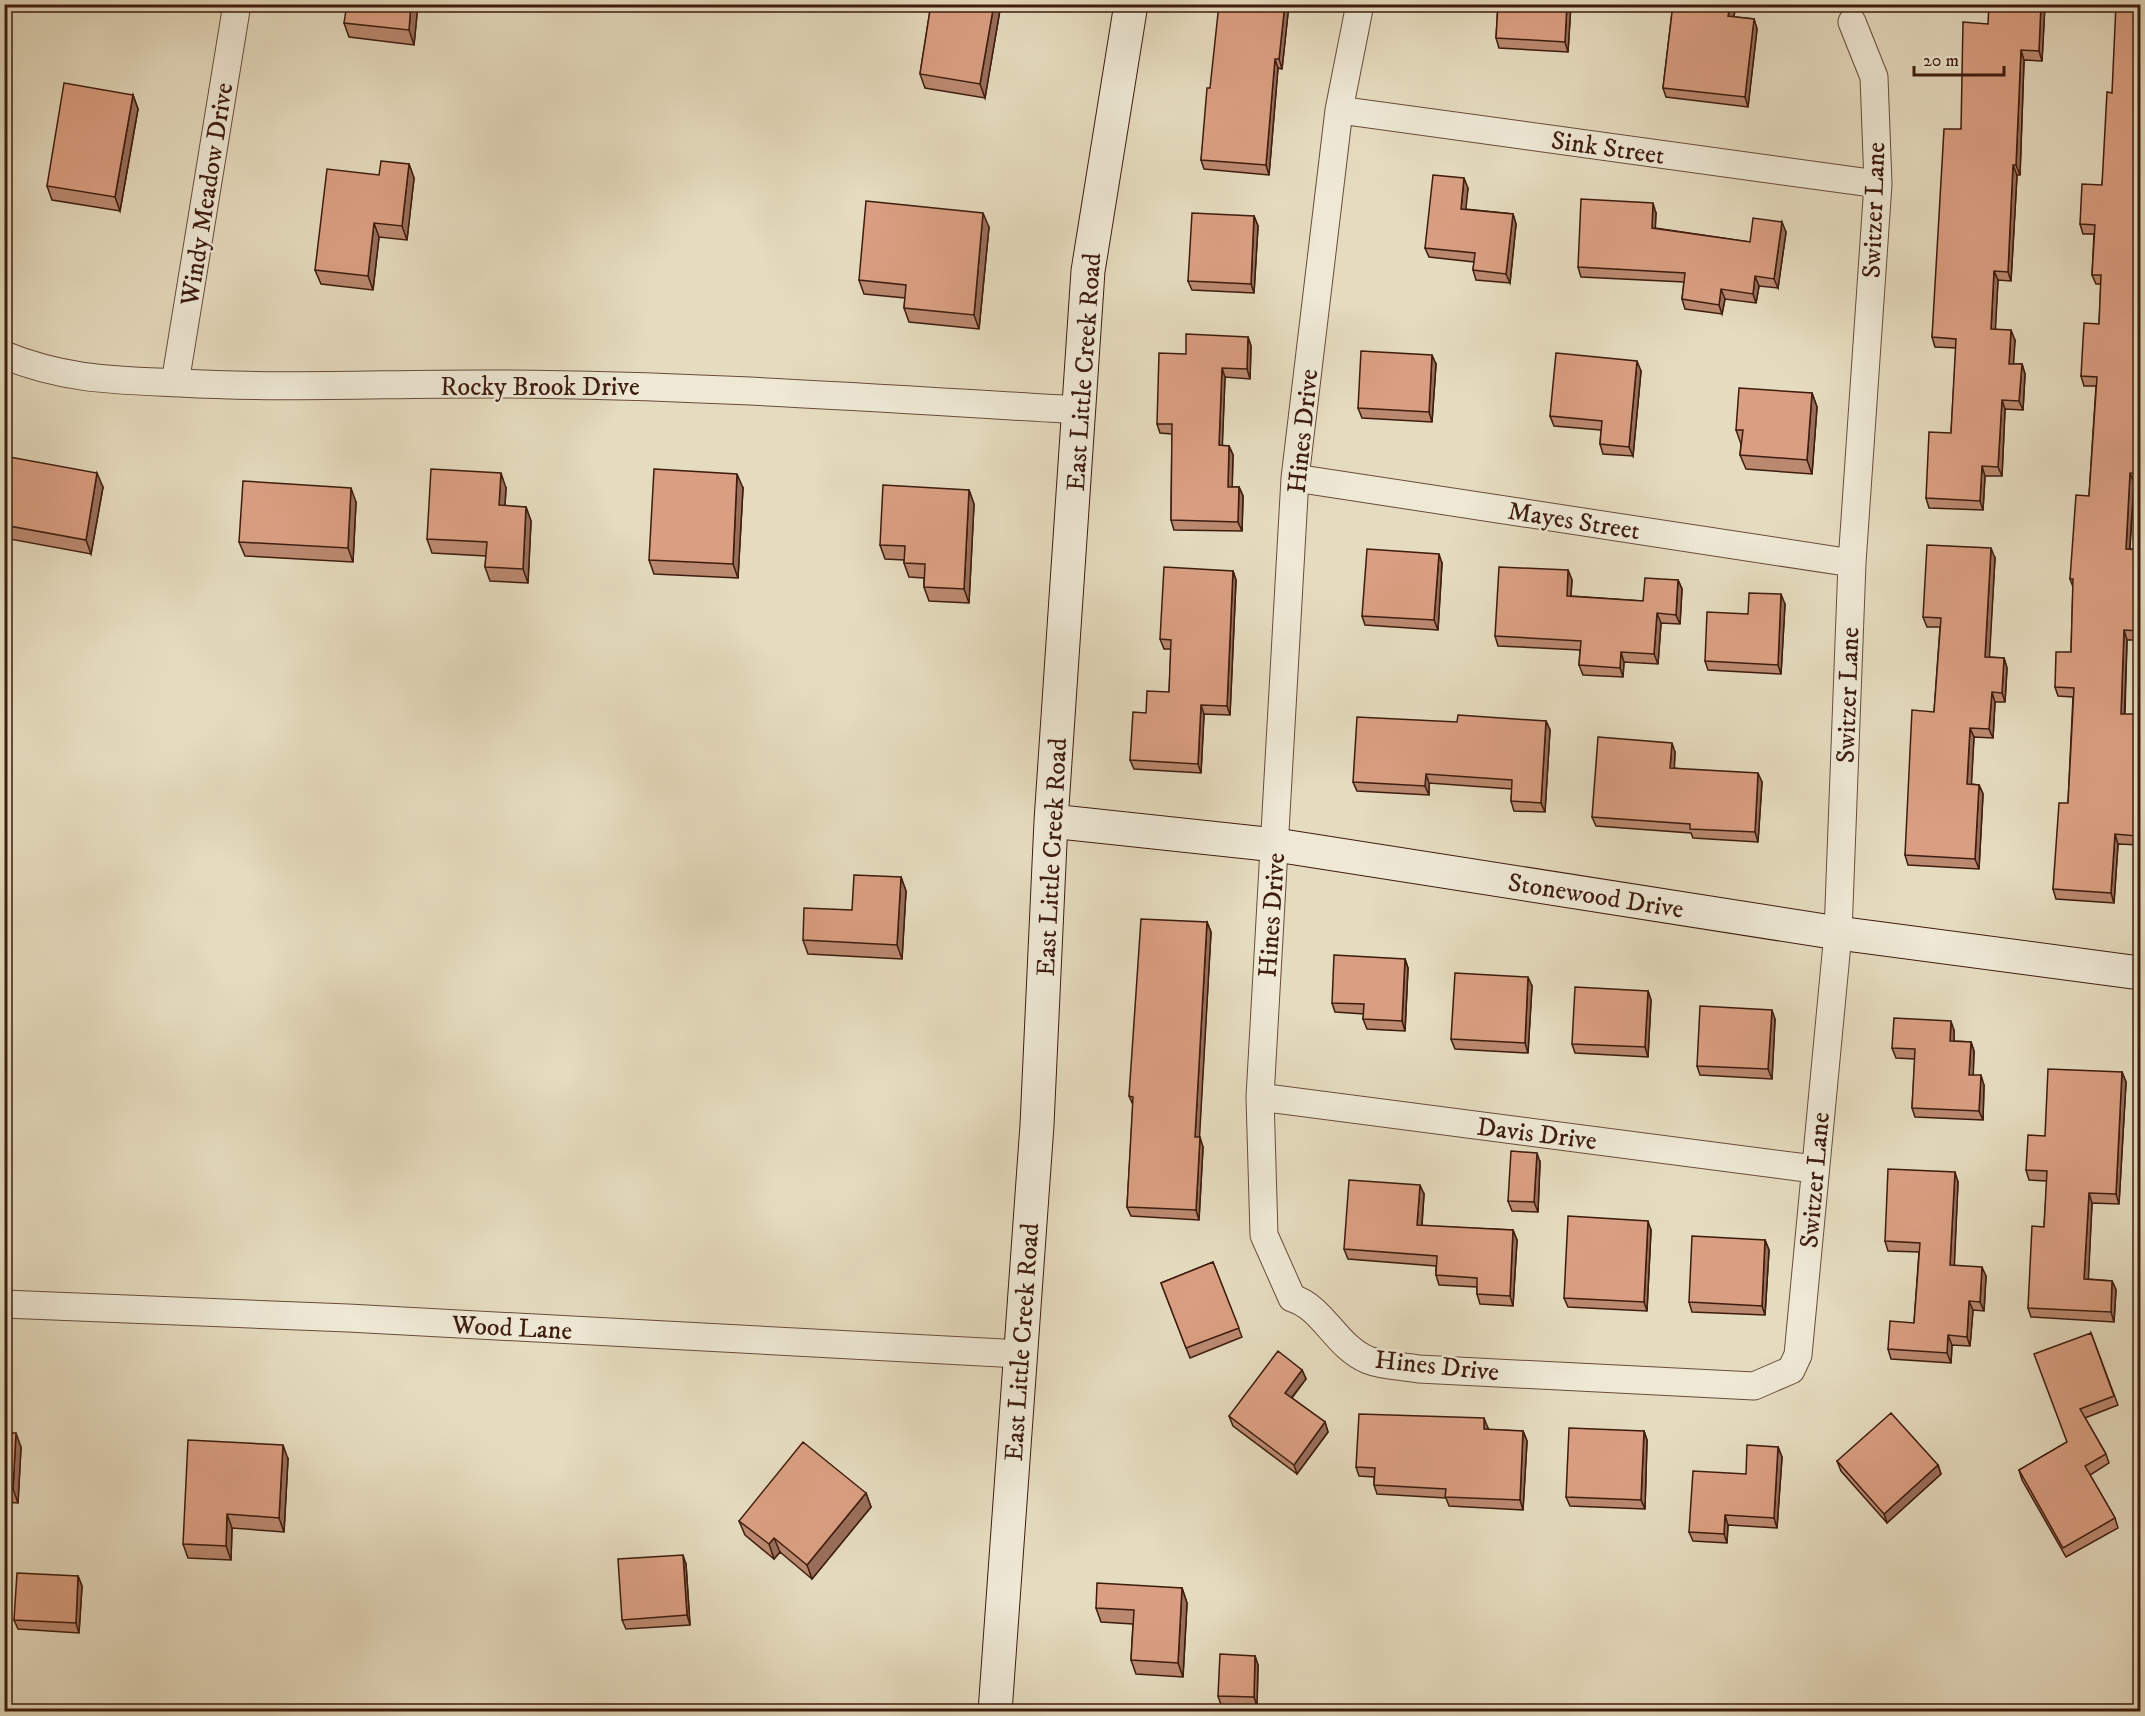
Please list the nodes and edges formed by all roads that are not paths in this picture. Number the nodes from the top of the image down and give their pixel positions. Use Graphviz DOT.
graph roads {
  1 [pos="237,4"];
  2 [pos="1131,4"];
  3 [pos="1359,4"];
  4 [pos="1852,22"];
  5 [pos="1339,110"];
  6 [pos="1878,184"];
  7 [pos="4,355"];
  8 [pos="175,383"];
  9 [pos="1080,410"];
  10 [pos="1295,478"];
  11 [pos="1852,563"];
  12 [pos="1051,821"];
  13 [pos="1276,845"];
  14 [pos="1838,933"];
  15 [pos="2140,973"];
  16 [pos="1260,1097"];
  17 [pos="1814,1169"];
  18 [pos="4,1304"];
  19 [pos="1020,1354"];
  20 [pos="1791,1370"];
  21 [pos="995,1712"];
  1 -- 8 [label="street, Windy Meadow Drive"];
  2 -- 9 [label="street, East Little Creek Road"];
  3 -- 5 [label="street, Hines Drive"];
  4 -- 6 [label="street, Switzer Lane"];
  5 -- 6 [label="street, Sink Street"];
  5 -- 10 [label="street, Hines Drive"];
  6 -- 11 [label="street, Switzer Lane"];
  7 -- 8 [label="street, Rocky Brook Drive"];
  8 -- 9 [label="street, Rocky Brook Drive"];
  9 -- 12 [label="street, East Little Creek Road"];
  10 -- 11 [label="street, Mayes Street"];
  10 -- 13 [label="street, Hines Drive"];
  11 -- 14 [label="street, Switzer Lane"];
  12 -- 13 [label="street, Stonewood Drive"];
  12 -- 19 [label="street, East Little Creek Road"];
  13 -- 14 [label="street, Stonewood Drive"];
  13 -- 16 [label="street, Hines Drive"];
  14 -- 15 [label="street, Stonewood Drive"];
  14 -- 17 [label="street, Switzer Lane"];
  16 -- 17 [label="street, Davis Drive"];
  16 -- 20 [label="street, Hines Drive"];
  17 -- 20 [label="street, Switzer Lane"];
  18 -- 19 [label="street, Wood Lane"];
  19 -- 21 [label="street, East Little Creek Road"];
}
